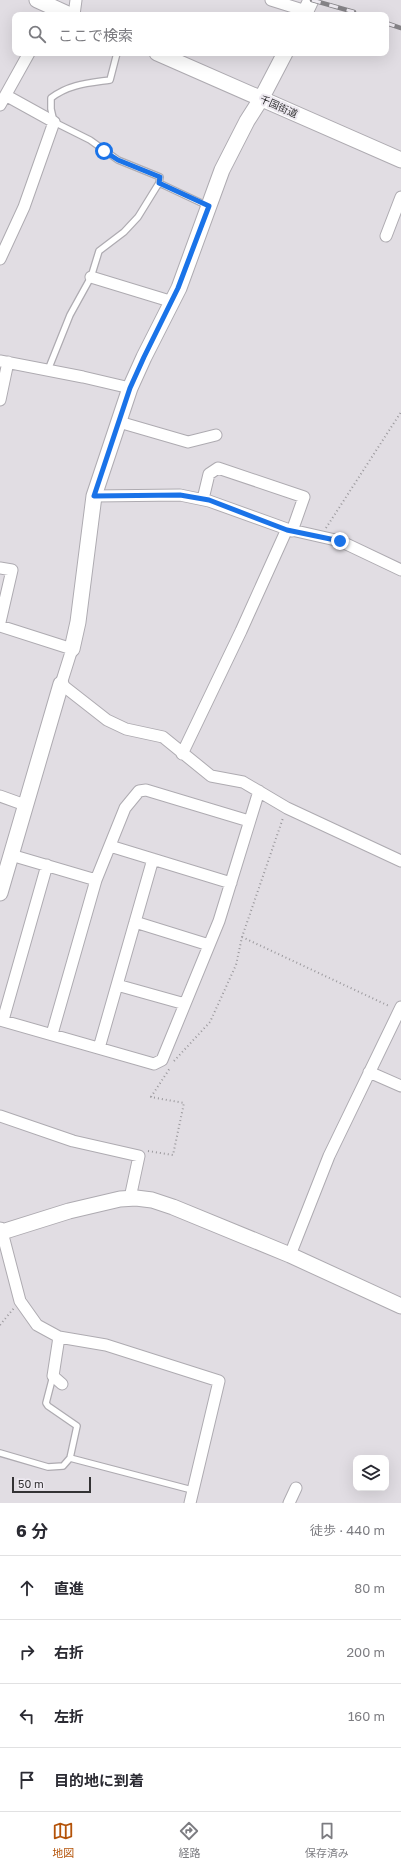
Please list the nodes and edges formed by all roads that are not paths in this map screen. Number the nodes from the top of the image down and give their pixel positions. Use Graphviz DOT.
graph roads {
  1 [pos="76,0"];
  2 [pos="271,0"];
  3 [pos="45,7"];
  4 [pos="307,9"];
  5 [pos="61,12"];
  6 [pos="74,12"];
  7 [pos="27,56"];
  8 [pos="115,56"];
  9 [pos="164,56"];
  10 [pos="283,56"];
  11 [pos="261,99"];
  12 [pos="3,100"];
  13 [pos="54,122"];
  14 [pos="401,160"];
  15 [pos="159,183"];
  16 [pos="401,197"];
  17 [pos="209,206"];
  18 [pos="398,214"];
  19 [pos="386,236"];
  20 [pos="0,259"];
  21 [pos="91,277"];
  22 [pos="173,302"];
  23 [pos="4,362"];
  24 [pos="48,370"];
  25 [pos="130,388"];
  26 [pos="0,400"];
  27 [pos="119,422"];
  28 [pos="216,435"];
  29 [pos="94,496"];
  30 [pos="203,499"];
  31 [pos="289,530"];
  32 [pos="0,568"];
  33 [pos="401,570"];
  34 [pos="0,622"];
  35 [pos="0,626"];
  36 [pos="72,649"];
  37 [pos="61,684"];
  38 [pos="182,754"];
  39 [pos="259,791"];
  40 [pos="0,796"];
  41 [pos="25,805"];
  42 [pos="250,821"];
  43 [pos="110,846"];
  44 [pos="11,855"];
  45 [pos="153,859"];
  46 [pos="401,861"];
  47 [pos="46,865"];
  48 [pos="96,880"];
  49 [pos="231,883"];
  50 [pos="0,894"];
  51 [pos="135,922"];
  52 [pos="209,945"];
  53 [pos="117,985"];
  54 [pos="185,1004"];
  55 [pos="400,1009"];
  56 [pos="2,1020"];
  57 [pos="52,1034"];
  58 [pos="99,1048"];
  59 [pos="370,1072"];
  60 [pos="401,1086"];
  61 [pos="0,1116"];
  62 [pos="130,1198"];
  63 [pos="1,1231"];
  64 [pos="290,1255"];
  65 [pos="401,1306"];
  66 [pos="59,1337"];
  67 [pos="53,1376"];
  68 [pos="62,1384"];
  69 [pos="0,1453"];
  70 [pos="70,1458"];
  71 [pos="296,1488"];
  72 [pos="192,1490"];
  73 [pos="190,1503"];
  74 [pos="289,1503"];
  1 -- 6 [label="street"];
  2 -- 4 [label="street"];
  3 -- 5 [label="street"];
  7 -- 12 [label="street"];
  8 -- 13 [label="lane"];
  9 -- 11 [label="street, 千国街道"];
  10 -- 11 [label="street"];
  11 -- 14 [label="street, 千国街道"];
  11 -- 17 [label="street"];
  12 -- 13 [label="street"];
  13 -- 15 [label="lane"];
  13 -- 20 [label="street"];
  15 -- 17 [label="lane"];
  15 -- 21 [label="lane"];
  16 -- 18 [label="street"];
  17 -- 22 [label="street"];
  18 -- 19 [label="street"];
  21 -- 22 [label="street"];
  21 -- 24 [label="lane"];
  22 -- 25 [label="street"];
  23 -- 24 [label="street"];
  23 -- 26 [label="street"];
  24 -- 25 [label="street"];
  25 -- 27 [label="street"];
  27 -- 28 [label="street"];
  27 -- 29 [label="street"];
  29 -- 30 [label="street"];
  29 -- 36 [label="street"];
  30 -- 31 [label="street"];
  30 -- 31 [label="street"];
  31 -- 33 [label="street"];
  31 -- 38 [label="street"];
  32 -- 34 [label="street"];
  35 -- 36 [label="street"];
  36 -- 37 [label="street"];
  37 -- 38 [label="street"];
  37 -- 41 [label="street"];
  38 -- 39 [label="street"];
  39 -- 42 [label="street"];
  39 -- 46 [label="street"];
  40 -- 41 [label="street"];
  41 -- 44 [label="street"];
  42 -- 43 [label="street"];
  42 -- 49 [label="street"];
  43 -- 45 [label="street"];
  43 -- 48 [label="street"];
  44 -- 47 [label="street"];
  44 -- 50 [label="street"];
  45 -- 49 [label="street"];
  45 -- 51 [label="street"];
  47 -- 48 [label="street"];
  47 -- 56 [label="street"];
  48 -- 57 [label="street"];
  49 -- 52 [label="street"];
  51 -- 52 [label="street"];
  51 -- 53 [label="street"];
  52 -- 54 [label="street"];
  53 -- 54 [label="street"];
  53 -- 58 [label="street"];
  54 -- 58 [label="street"];
  55 -- 59 [label="street"];
  56 -- 57 [label="street"];
  57 -- 58 [label="street"];
  59 -- 60 [label="street"];
  59 -- 64 [label="street"];
  61 -- 62 [label="street"];
  62 -- 63 [label="street"];
  62 -- 64 [label="street"];
  63 -- 66 [label="street"];
  64 -- 65 [label="street"];
  66 -- 67 [label="street"];
  66 -- 72 [label="street"];
  67 -- 68 [label="street"];
  67 -- 70 [label="lane"];
  69 -- 70 [label="lane"];
  70 -- 72 [label="lane"];
  71 -- 74 [label="street"];
  72 -- 73 [label="street"];
}
